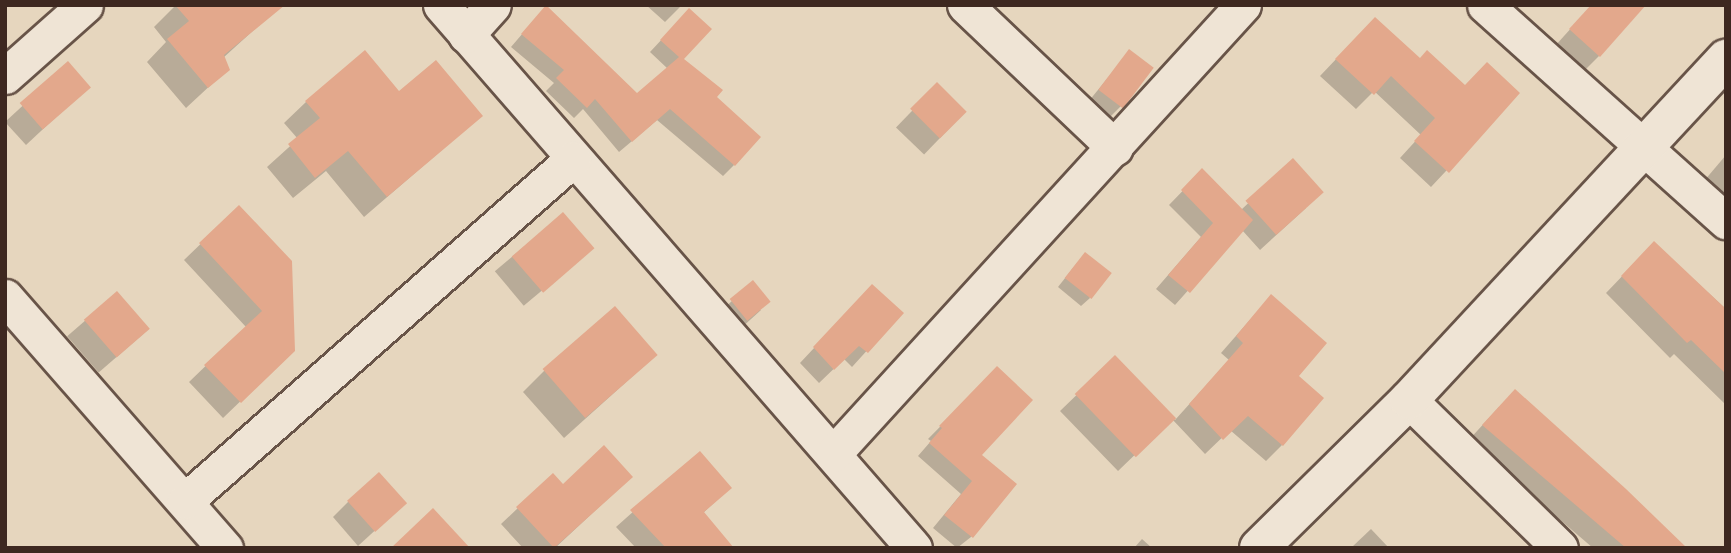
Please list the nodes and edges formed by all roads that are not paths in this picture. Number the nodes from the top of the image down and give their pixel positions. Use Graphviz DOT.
graph roads {
  1 [pos="85,5"];
  2 [pos="441,5"];
  3 [pos="493,5"];
  4 [pos="965,5"];
  5 [pos="1242,5"];
  6 [pos="1485,5"];
  7 [pos="466,35"];
  8 [pos="1726,59"];
  9 [pos="5,76"];
  10 [pos="1644,146"];
  11 [pos="1115,148"];
  12 [pos="573,159"];
  13 [pos="1726,221"];
  14 [pos="5,297"];
  15 [pos="1409,400"];
  16 [pos="833,454"];
  17 [pos="185,501"];
  18 [pos="225,548"];
  19 [pos="914,548"];
  20 [pos="1259,548"];
  21 [pos="1560,548"];
  1 -- 9 [label="street"];
  2 -- 7 [label="street"];
  3 -- 7 [label="street"];
  4 -- 11 [label="street"];
  5 -- 11 [label="street"];
  6 -- 10 [label="street"];
  7 -- 12 [label="street"];
  8 -- 10 [label="street"];
  10 -- 13 [label="street"];
  10 -- 15 [label="street"];
  11 -- 16 [label="street"];
  12 -- 16 [label="street"];
  12 -- 17 [label="street"];
  14 -- 17 [label="street"];
  15 -- 20 [label="street"];
  15 -- 21 [label="street"];
  16 -- 19 [label="street"];
  17 -- 18 [label="street"];
}
